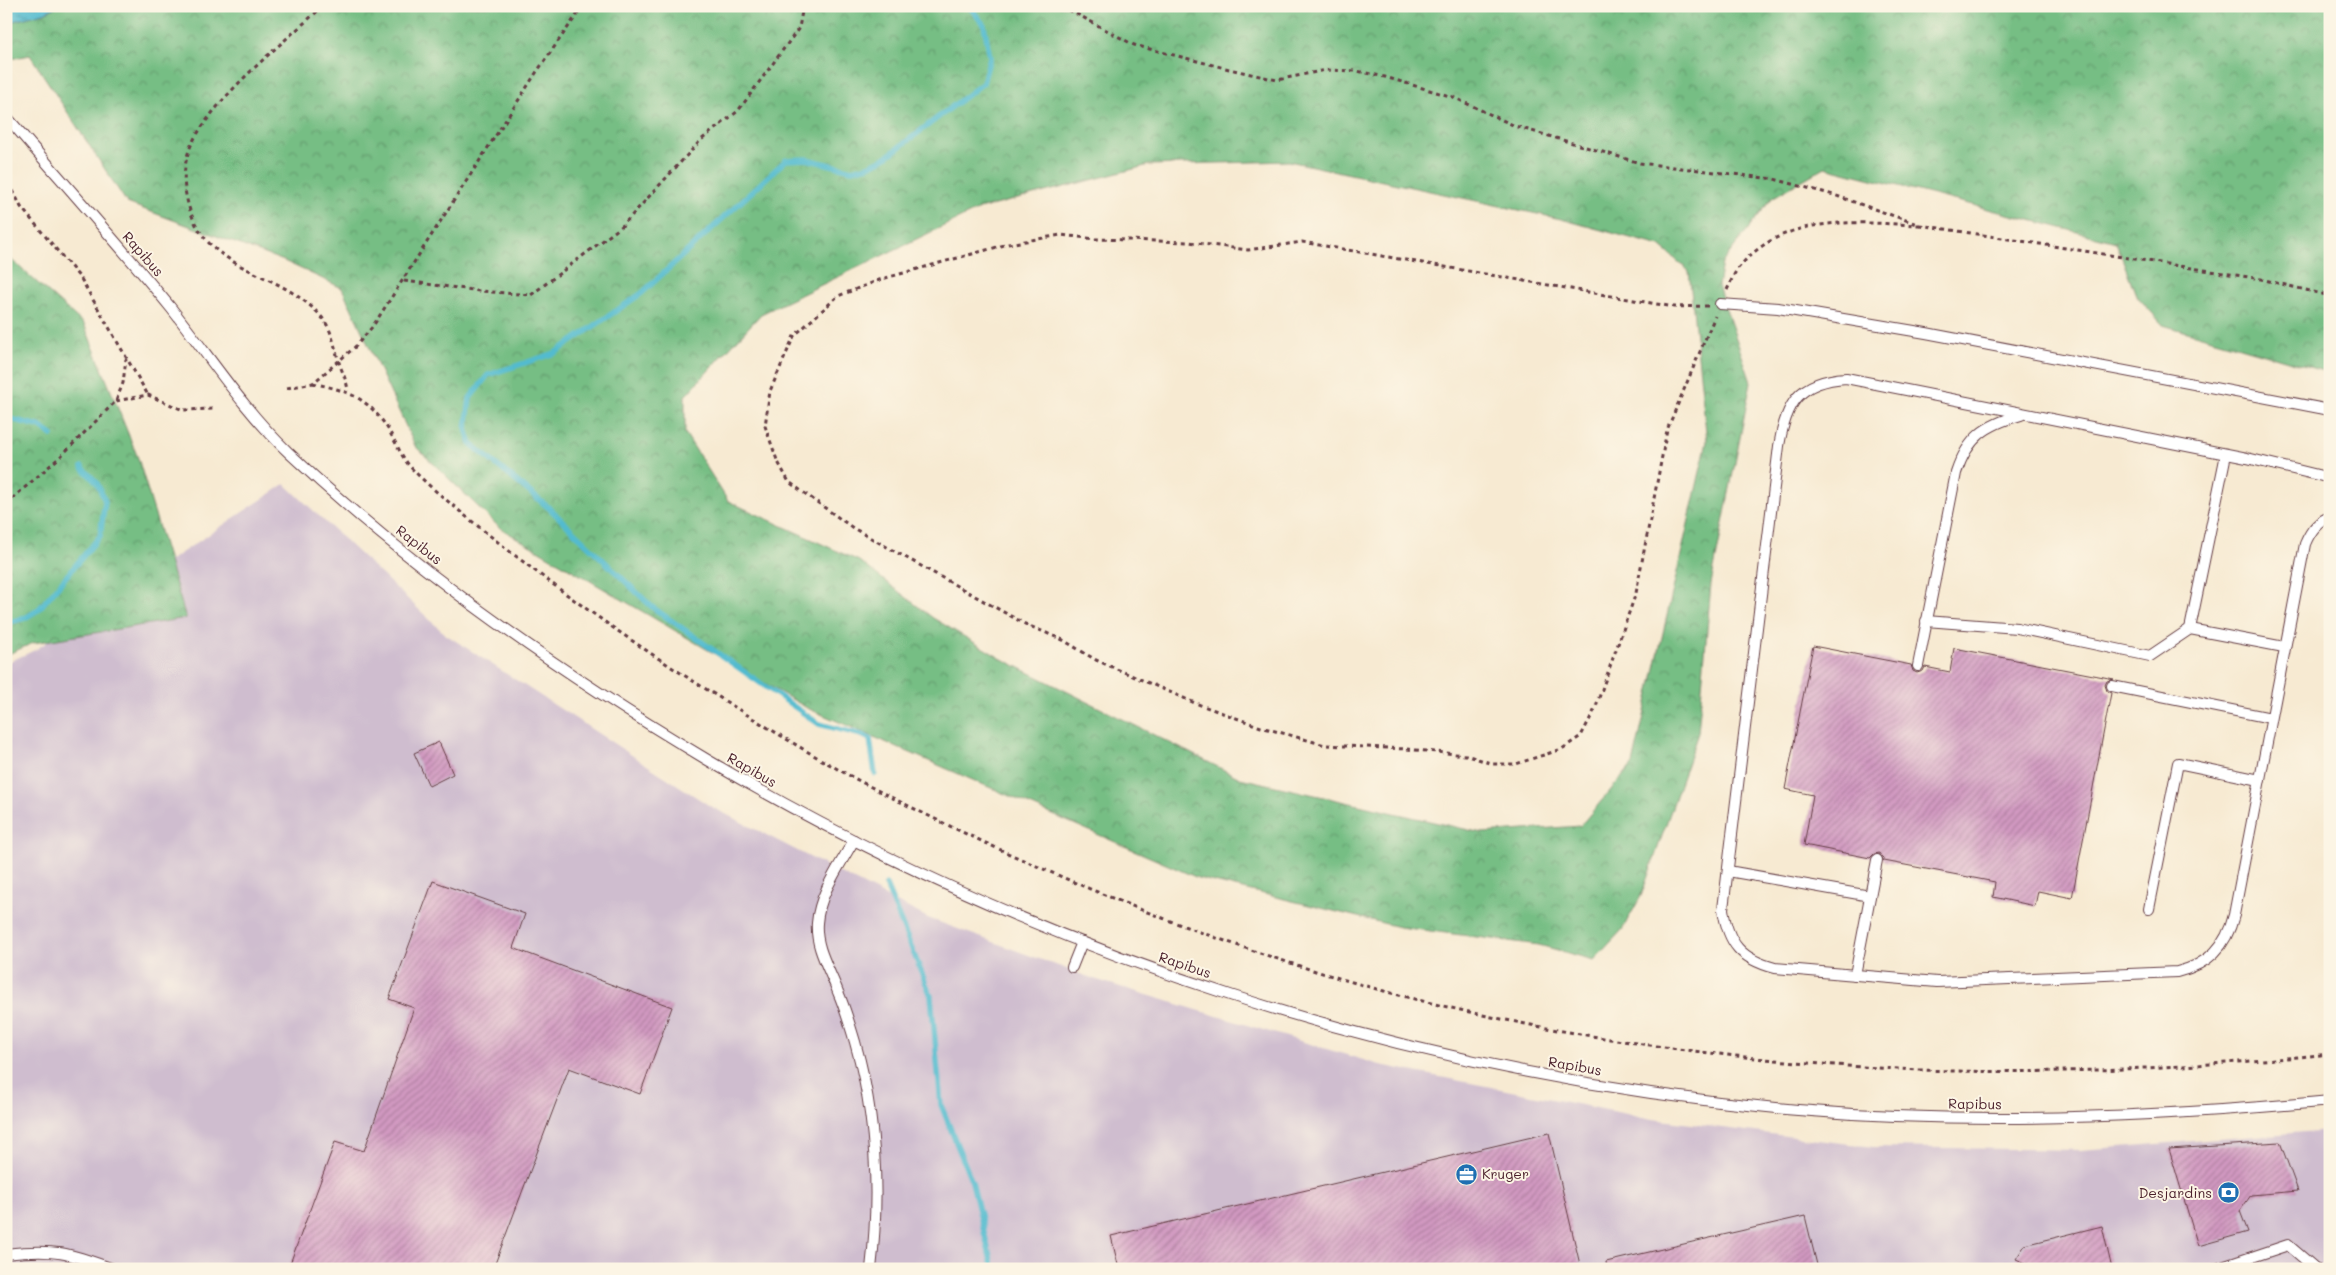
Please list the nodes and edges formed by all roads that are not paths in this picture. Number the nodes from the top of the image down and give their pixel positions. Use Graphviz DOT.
graph roads {
  1 [pos="6,116"];
  2 [pos="1720,304"];
  3 [pos="2330,410"];
  4 [pos="2024,414"];
  5 [pos="2226,454"];
  6 [pos="2330,478"];
  7 [pos="2330,517"];
  8 [pos="1926,622"];
  9 [pos="2190,629"];
  10 [pos="2284,647"];
  11 [pos="1918,666"];
  12 [pos="2112,686"];
  13 [pos="2271,718"];
  14 [pos="2260,780"];
  15 [pos="854,840"];
  16 [pos="1877,860"];
  17 [pos="1728,871"];
  18 [pos="1870,896"];
  19 [pos="2149,909"];
  20 [pos="1082,942"];
  21 [pos="1072,967"];
  22 [pos="1856,975"];
  23 [pos="2330,1101"];
  24 [pos="6,1254"];
  25 [pos="113,1269"];
  26 [pos="871,1269"];
  27 [pos="2216,1269"];
  28 [pos="2316,1269"];
  1 -- 15 [label="lane, Rapibus"];
  2 -- 3 [label="lane"];
  4 -- 5 [label="lane"];
  4 -- 8 [label="lane"];
  4 -- 17 [label="lane"];
  5 -- 6 [label="lane"];
  5 -- 9 [label="lane"];
  7 -- 10 [label="lane"];
  8 -- 9 [label="lane"];
  8 -- 11 [label="lane"];
  9 -- 10 [label="lane"];
  10 -- 13 [label="lane"];
  12 -- 13 [label="lane"];
  13 -- 14 [label="lane"];
  14 -- 19 [label="lane"];
  14 -- 22 [label="lane"];
  15 -- 20 [label="lane, Rapibus"];
  15 -- 26 [label="lane"];
  16 -- 18 [label="lane"];
  17 -- 18 [label="lane"];
  17 -- 22 [label="lane"];
  18 -- 22 [label="lane"];
  20 -- 21 [label="lane"];
  20 -- 23 [label="lane, Rapibus"];
  24 -- 25 [label="lane"];
  27 -- 28 [label="lane"];
}
